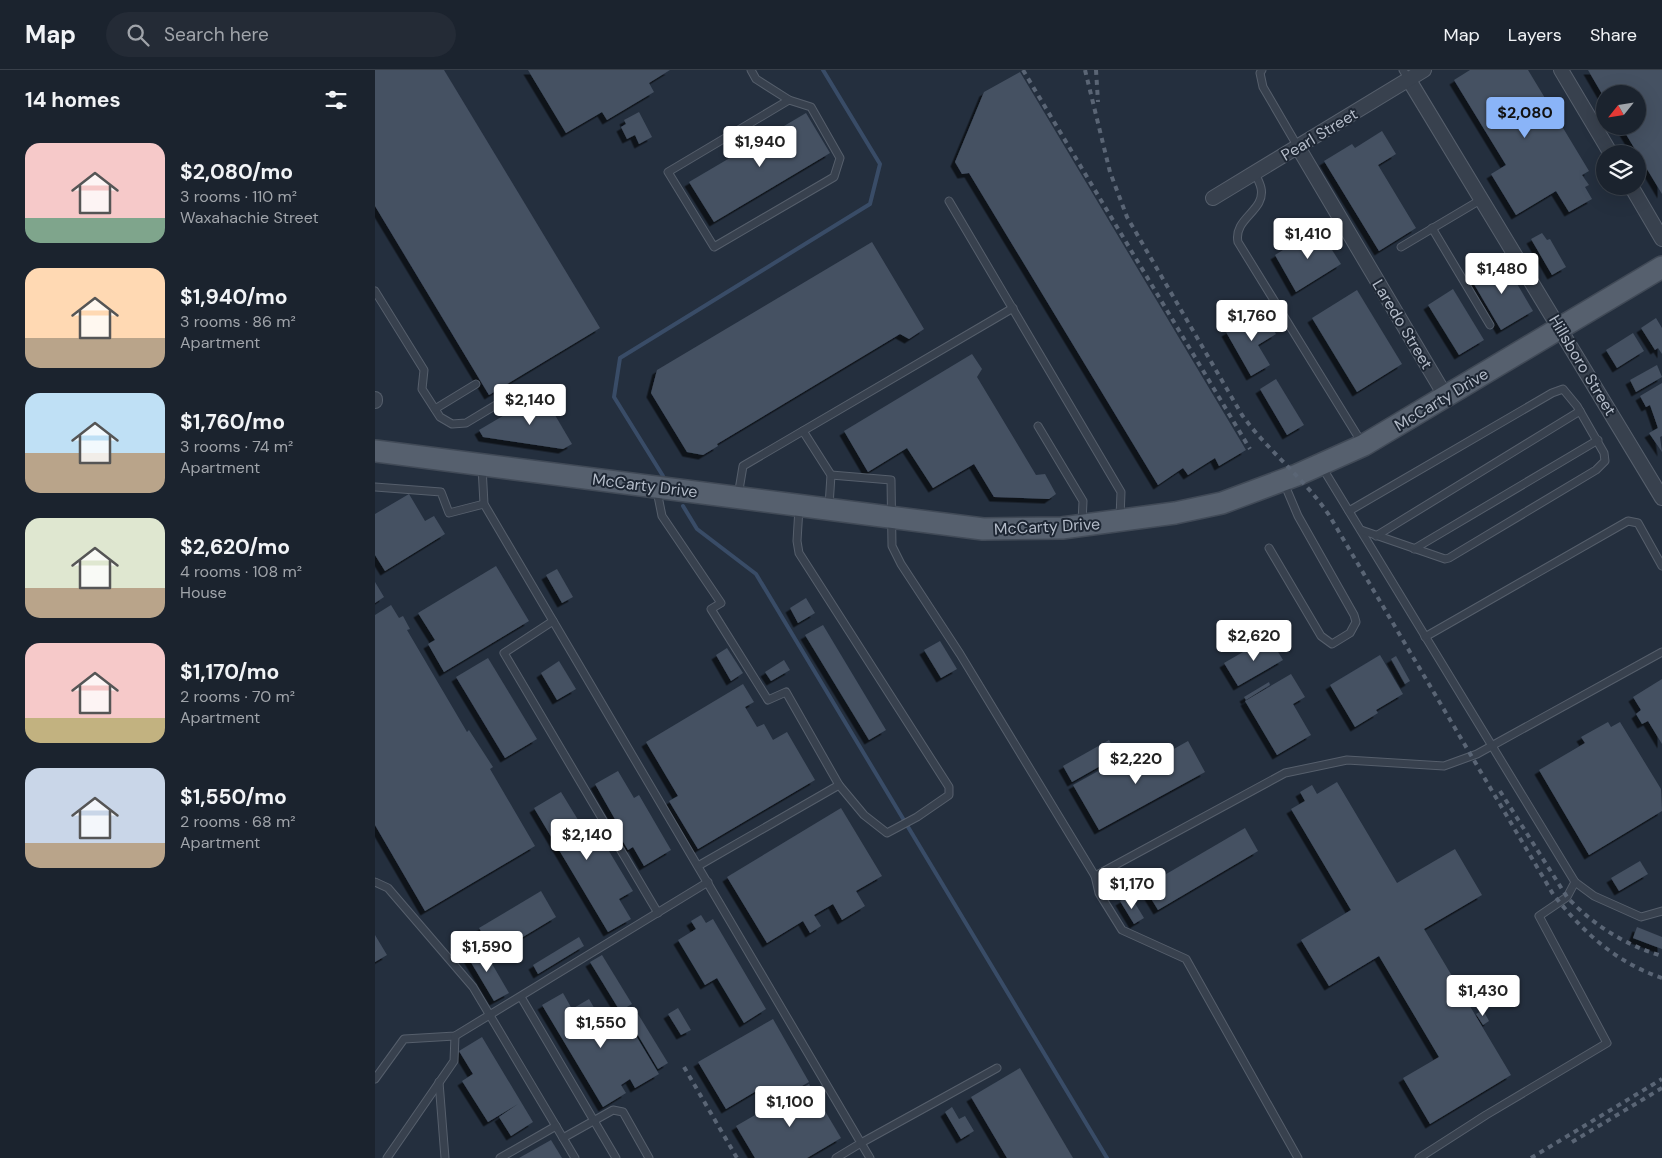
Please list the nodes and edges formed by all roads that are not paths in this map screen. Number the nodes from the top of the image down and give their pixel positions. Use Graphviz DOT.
graph roads {
  1 [pos="751,70"];
  2 [pos="1262,70"];
  3 [pos="1424,70"];
  4 [pos="1561,70"];
  5 [pos="1406,75"];
  6 [pos="789,100"];
  7 [pos="1606,145"];
  8 [pos="1299,147"];
  9 [pos="1255,173"];
  10 [pos="1636,195"];
  11 [pos="1213,198"];
  12 [pos="1482,199"];
  13 [pos="949,201"];
  14 [pos="1432,228"];
  15 [pos="1662,239"];
  16 [pos="1401,247"];
  17 [pos="1662,267"];
  18 [pos="375,291"];
  19 [pos="1013,308"];
  20 [pos="1490,325"];
  21 [pos="1560,328"];
  22 [pos="476,384"];
  23 [pos="521,390"];
  24 [pos="1446,397"];
  25 [pos="435,409"];
  26 [pos="1580,411"];
  27 [pos="1038,426"];
  28 [pos="803,431"];
  29 [pos="1598,440"];
  30 [pos="1364,445"];
  31 [pos="375,451"];
  32 [pos="482,464"];
  33 [pos="1320,465"];
  34 [pos="831,475"];
  35 [pos="1283,481"];
  36 [pos="656,486"];
  37 [pos="375,488"];
  38 [pos="738,497"];
  39 [pos="1662,498"];
  40 [pos="485,504"];
  41 [pos="799,505"];
  42 [pos="829,509"];
  43 [pos="1349,511"];
  44 [pos="891,517"];
  45 [pos="1120,521"];
  46 [pos="1082,526"];
  47 [pos="1361,530"];
  48 [pos="1377,536"];
  49 [pos="1269,548"];
  50 [pos="1414,549"];
  51 [pos="1662,566"];
  52 [pos="553,621"];
  53 [pos="1425,637"];
  54 [pos="1662,652"];
  55 [pos="1493,747"];
  56 [pos="839,785"];
  57 [pos="698,866"];
  58 [pos="1095,876"];
  59 [pos="375,882"];
  60 [pos="707,882"];
  61 [pos="1575,882"];
  62 [pos="1662,911"];
  63 [pos="658,913"];
  64 [pos="521,997"];
  65 [pos="489,1016"];
  66 [pos="455,1036"];
  67 [pos="997,1068"];
  68 [pos="375,1079"];
  69 [pos="439,1082"];
  70 [pos="594,1121"];
  71 [pos="556,1126"];
  72 [pos="563,1138"];
  73 [pos="861,1143"];
  74 [pos="444,1156"];
  75 [pos="387,1158"];
  76 [pos="501,1158"];
  77 [pos="575,1158"];
  78 [pos="615,1158"];
  79 [pos="649,1158"];
  80 [pos="836,1158"];
  81 [pos="870,1158"];
  82 [pos="1298,1158"];
  83 [pos="1419,1158"];
  1 -- 6 [label="lane"];
  2 -- 8 [label="lane"];
  3 -- 5 [label="street, Pearl Street"];
  4 -- 7 [label="street"];
  5 -- 8 [label="street, Pearl Street"];
  5 -- 12 [label="street, Hillsboro Street"];
  6 -- 6 [label="lane"];
  8 -- 9 [label="street, Pearl Street"];
  8 -- 24 [label="street, Laredo Street"];
  9 -- 11 [label="street, Pearl Street"];
  9 -- 30 [label="lane"];
  10 -- 15 [label="street"];
  12 -- 14 [label="lane"];
  12 -- 21 [label="street, Hillsboro Street"];
  13 -- 19 [label="lane"];
  14 -- 16 [label="lane"];
  14 -- 20 [label="lane"];
  17 -- 21 [label="main road, McCarty Drive"];
  18 -- 25 [label="lane"];
  19 -- 28 [label="lane"];
  19 -- 45 [label="lane"];
  21 -- 24 [label="main road, McCarty Drive"];
  21 -- 39 [label="street, Hillsboro Street"];
  22 -- 25 [label="lane"];
  23 -- 25 [label="lane"];
  24 -- 30 [label="main road, McCarty Drive"];
  26 -- 29 [label="lane"];
  26 -- 43 [label="lane"];
  26 -- 48 [label="lane"];
  27 -- 46 [label="lane"];
  28 -- 34 [label="lane"];
  28 -- 38 [label="lane"];
  29 -- 50 [label="lane"];
  29 -- 50 [label="lane"];
  30 -- 33 [label="main road, McCarty Drive"];
  31 -- 32 [label="main road, McCarty Drive"];
  32 -- 36 [label="main road, McCarty Drive"];
  32 -- 40 [label="lane"];
  33 -- 35 [label="main road, McCarty Drive"];
  33 -- 43 [label="lane"];
  34 -- 42 [label="lane"];
  34 -- 44 [label="lane"];
  35 -- 45 [label="main road, McCarty Drive"];
  35 -- 49 [label="lane"];
  36 -- 38 [label="main road, McCarty Drive"];
  36 -- 56 [label="lane"];
  37 -- 40 [label="lane"];
  38 -- 41 [label="main road, McCarty Drive"];
  40 -- 52 [label="lane"];
  41 -- 42 [label="main road, McCarty Drive"];
  41 -- 56 [label="lane"];
  42 -- 44 [label="main road, McCarty Drive"];
  43 -- 47 [label="lane"];
  44 -- 46 [label="main road, McCarty Drive"];
  44 -- 58 [label="lane"];
  45 -- 46 [label="main road, McCarty Drive"];
  47 -- 48 [label="lane"];
  47 -- 53 [label="lane"];
  48 -- 50 [label="lane"];
  51 -- 53 [label="lane"];
  52 -- 57 [label="lane"];
  52 -- 63 [label="lane"];
  53 -- 55 [label="lane"];
  54 -- 55 [label="lane"];
  55 -- 58 [label="lane"];
  55 -- 61 [label="lane"];
  56 -- 57 [label="lane"];
  57 -- 60 [label="lane"];
  58 -- 82 [label="lane"];
  59 -- 65 [label="lane"];
  60 -- 63 [label="lane"];
  60 -- 73 [label="lane"];
  61 -- 62 [label="lane"];
  61 -- 83 [label="lane"];
  63 -- 64 [label="lane"];
  64 -- 65 [label="lane"];
  64 -- 70 [label="lane"];
  65 -- 66 [label="lane"];
  65 -- 71 [label="lane"];
  66 -- 68 [label="lane"];
  66 -- 69 [label="lane"];
  67 -- 73 [label="lane"];
  69 -- 74 [label="lane"];
  69 -- 75 [label="lane"];
  70 -- 72 [label="lane"];
  70 -- 78 [label="lane"];
  70 -- 79 [label="lane"];
  71 -- 72 [label="lane"];
  71 -- 76 [label="lane"];
  72 -- 77 [label="lane"];
  73 -- 80 [label="lane"];
  73 -- 81 [label="lane"];
}
